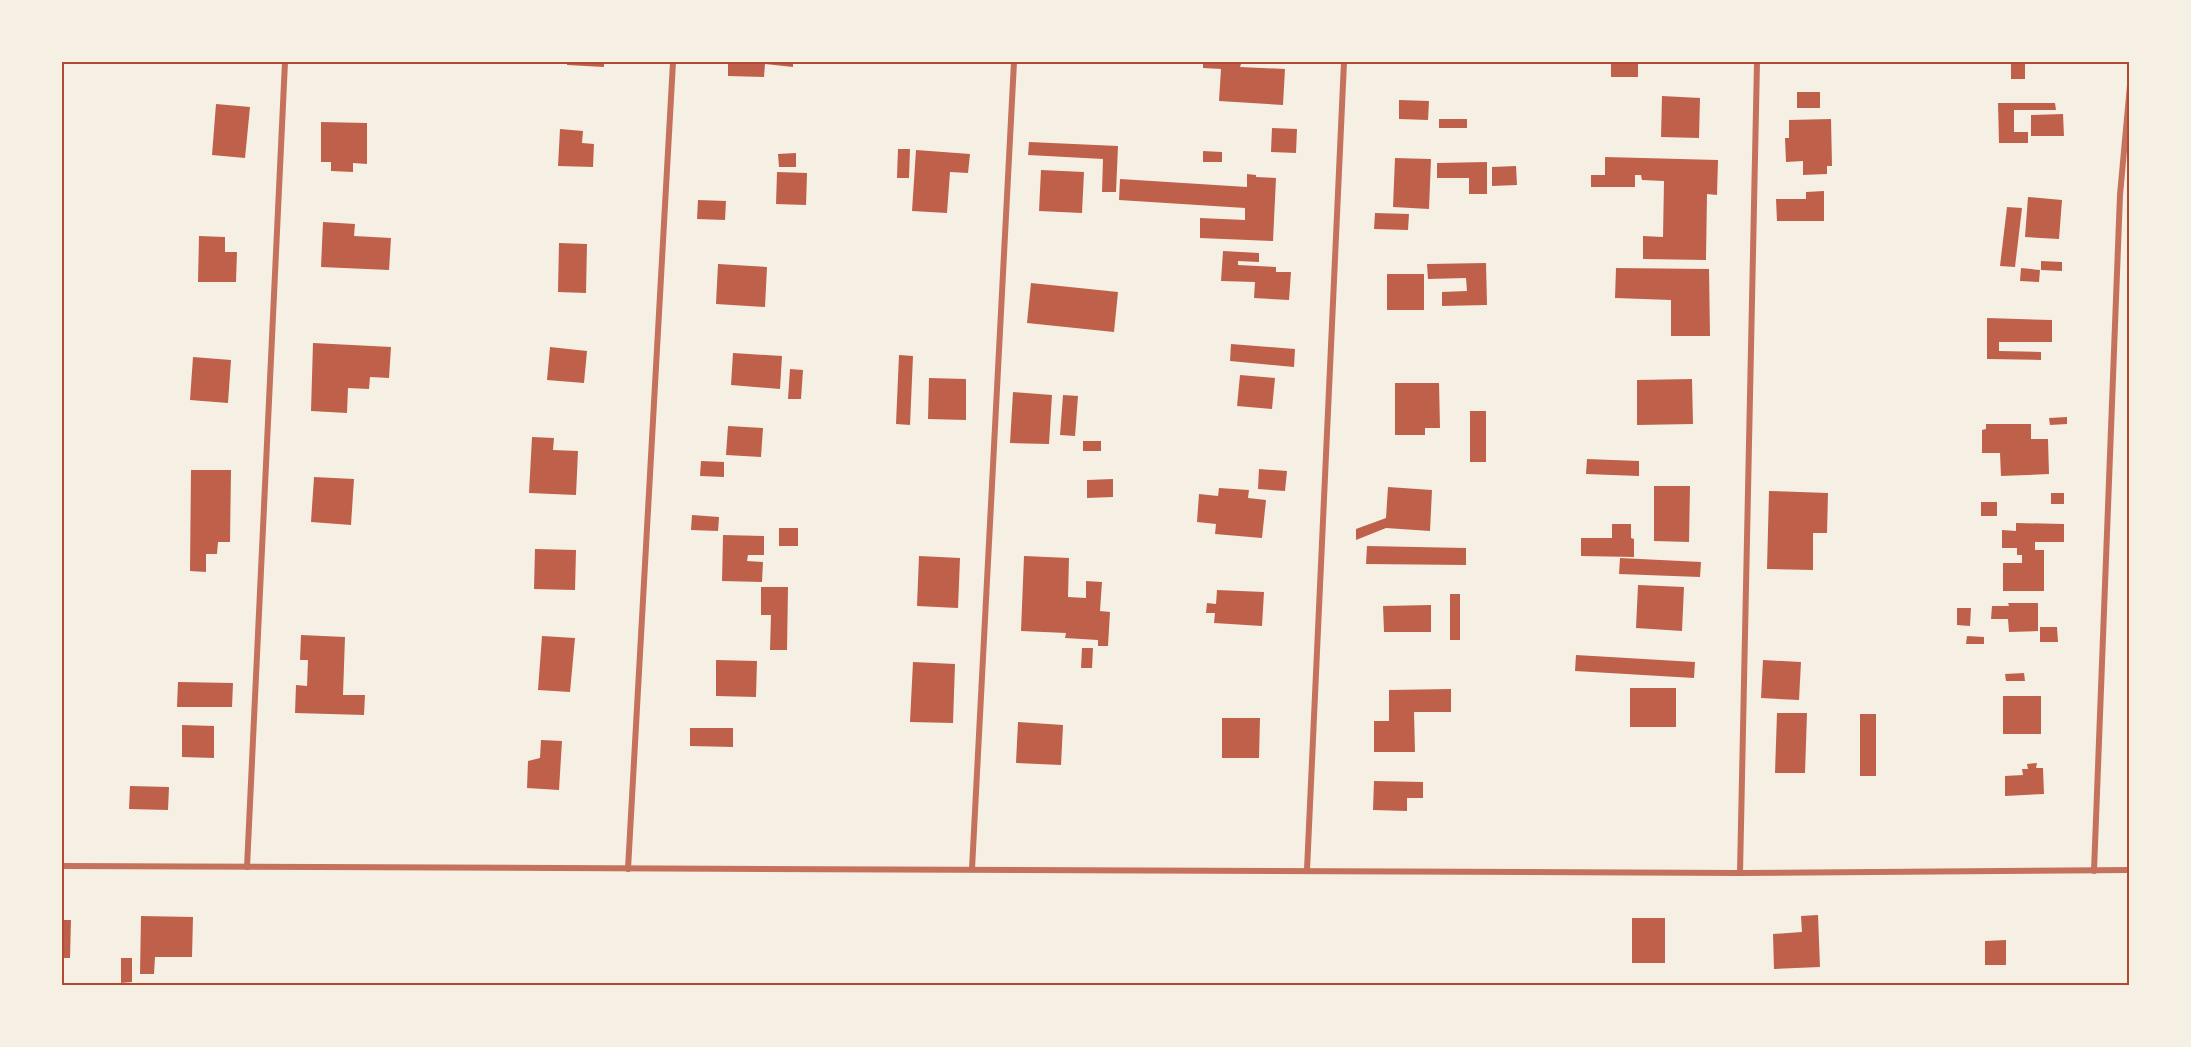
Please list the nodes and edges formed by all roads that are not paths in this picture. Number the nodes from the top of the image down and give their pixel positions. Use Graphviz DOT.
graph roads {
  1 [pos="285,62"];
  2 [pos="673,62"];
  3 [pos="1014,62"];
  4 [pos="1344,62"];
  5 [pos="1757,62"];
  6 [pos="2130,85"];
  7 [pos="62,866"];
  8 [pos="247,867"];
  9 [pos="628,869"];
  10 [pos="972,869"];
  11 [pos="1307,870"];
  12 [pos="2130,870"];
  13 [pos="2094,871"];
  14 [pos="1740,873"];
  1 -- 8 [label="street"];
  2 -- 9 [label="street"];
  3 -- 10 [label="street"];
  4 -- 11 [label="street"];
  5 -- 14 [label="street"];
  6 -- 13 [label="street"];
  7 -- 8 [label="street"];
  8 -- 9 [label="street"];
  9 -- 10 [label="street"];
  10 -- 11 [label="street"];
  11 -- 14 [label="street"];
  12 -- 13 [label="street"];
  13 -- 14 [label="street"];
}
